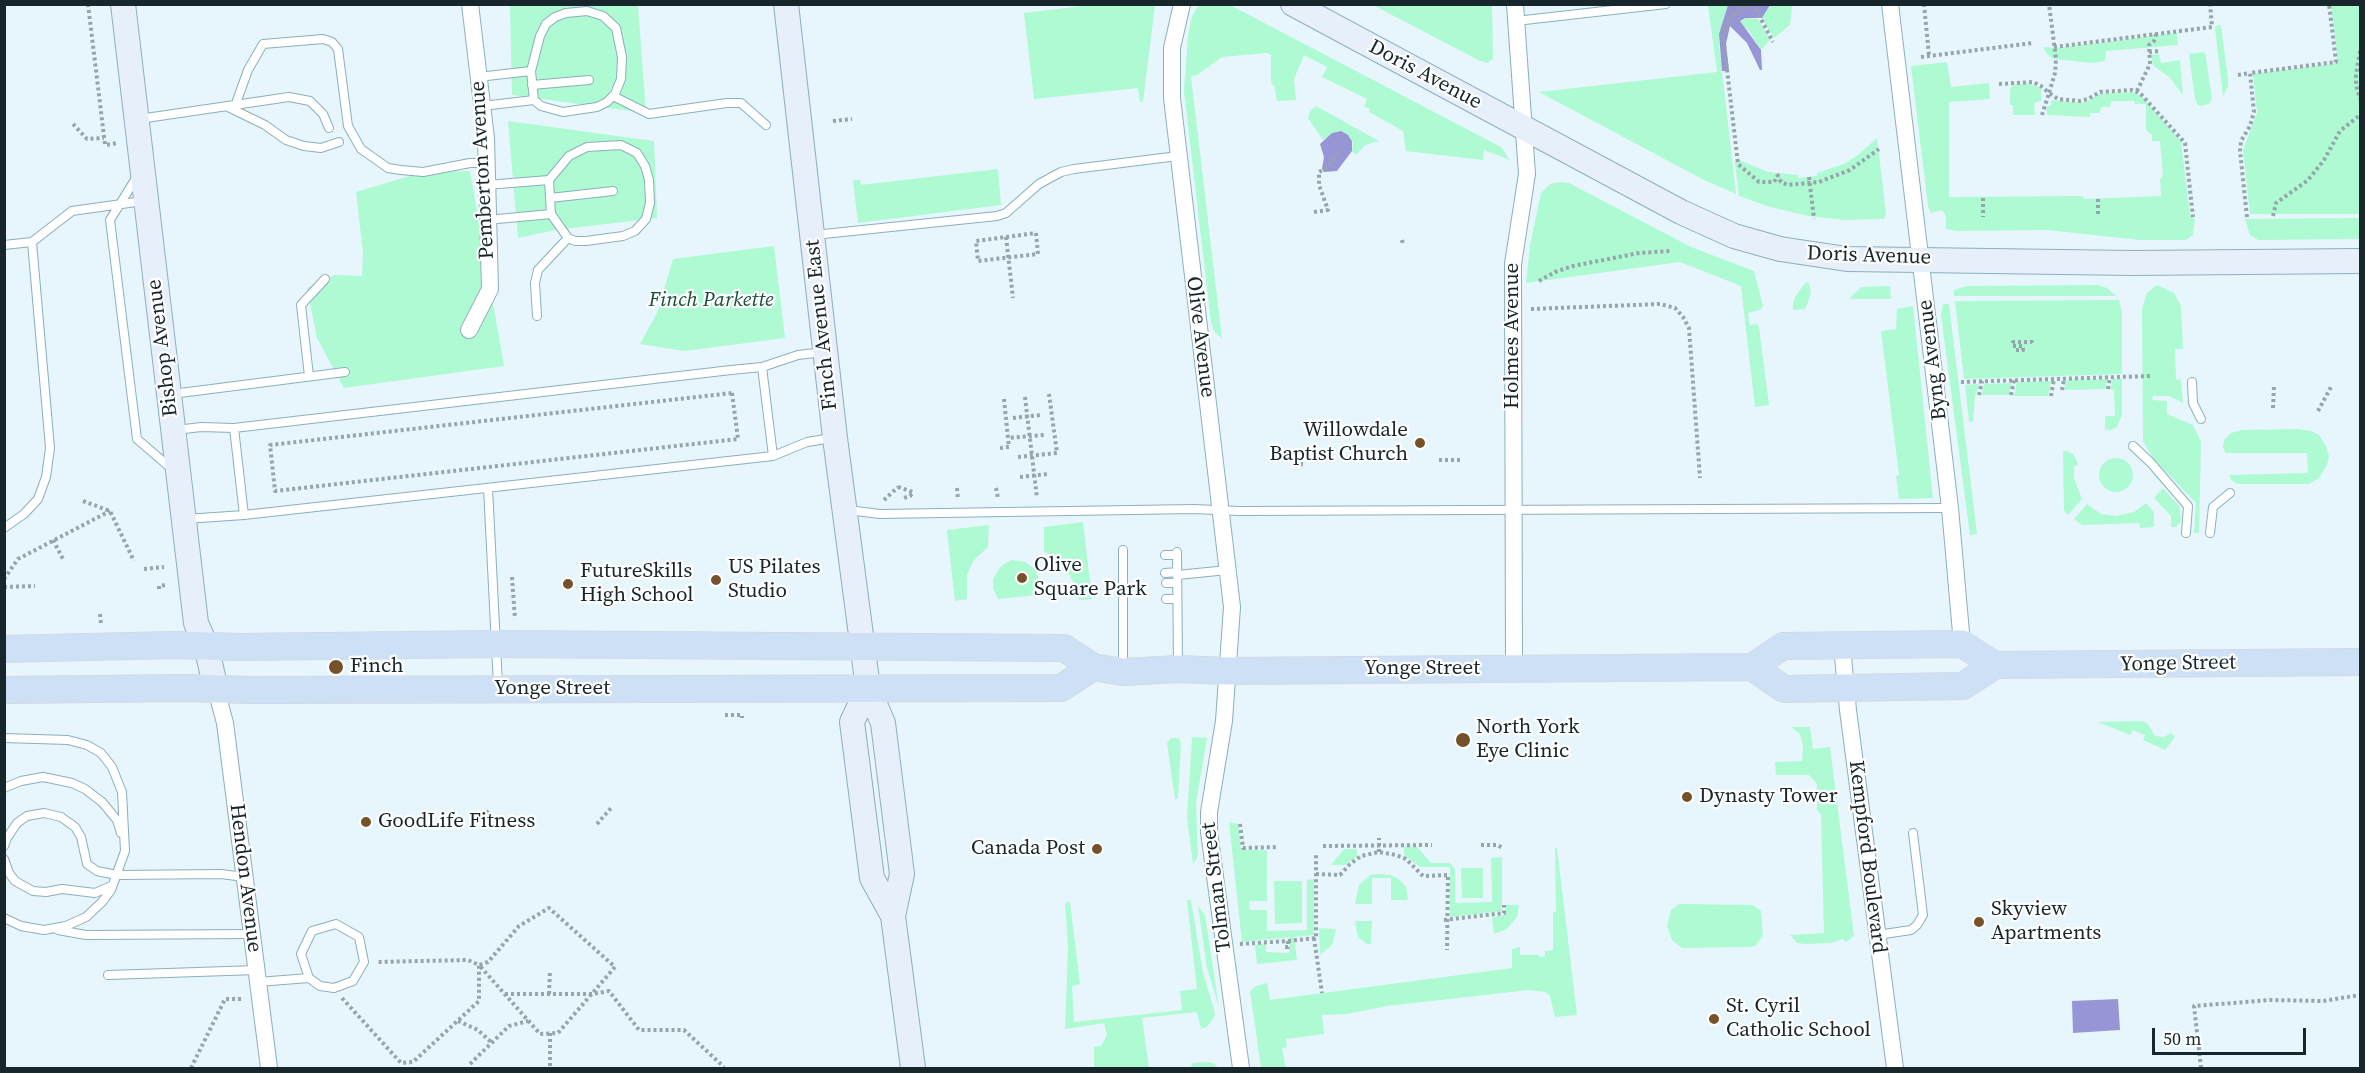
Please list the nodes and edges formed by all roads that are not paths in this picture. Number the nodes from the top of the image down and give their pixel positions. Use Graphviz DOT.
graph roads {
  1 [pos="123,4"];
  2 [pos="470,4"];
  3 [pos="786,4"];
  4 [pos="1182,4"];
  5 [pos="1293,4"];
  6 [pos="1666,4"];
  7 [pos="1890,4"];
  8 [pos="1515,13"];
  9 [pos="531,70"];
  10 [pos="478,77"];
  11 [pos="589,80"];
  12 [pos="532,85"];
  13 [pos="613,96"];
  14 [pos="534,100"];
  15 [pos="482,106"];
  16 [pos="232,107"];
  17 [pos="766,124"];
  18 [pos="1522,127"];
  19 [pos="329,128"];
  20 [pos="137,130"];
  21 [pos="339,142"];
  22 [pos="1178,156"];
  23 [pos="486,163"];
  24 [pos="141,170"];
  25 [pos="549,180"];
  26 [pos="486,185"];
  27 [pos="613,191"];
  28 [pos="550,198"];
  29 [pos="145,201"];
  30 [pos="121,204"];
  31 [pos="551,214"];
  32 [pos="488,220"];
  33 [pos="812,236"];
  34 [pos="568,238"];
  35 [pos="32,242"];
  36 [pos="4,245"];
  37 [pos="1921,259"];
  38 [pos="2361,261"];
  39 [pos="325,279"];
  40 [pos="537,315"];
  41 [pos="469,330"];
  42 [pos="825,352"];
  43 [pos="762,367"];
  44 [pos="345,372"];
  45 [pos="309,376"];
  46 [pos="2192,382"];
  47 [pos="169,394"];
  48 [pos="2201,419"];
  49 [pos="234,428"];
  50 [pos="173,431"];
  51 [pos="835,438"];
  52 [pos="2133,446"];
  53 [pos="773,456"];
  54 [pos="178,475"];
  55 [pos="488,488"];
  56 [pos="2230,493"];
  57 [pos="1950,508"];
  58 [pos="845,509"];
  59 [pos="1222,510"];
  60 [pos="1514,510"];
  61 [pos="244,515"];
  62 [pos="184,519"];
  63 [pos="4,528"];
  64 [pos="2186,533"];
  65 [pos="2210,533"];
  66 [pos="1126,554"];
  67 [pos="1165,555"];
  68 [pos="1228,570"];
  69 [pos="1165,573"];
  70 [pos="1177,577"];
  71 [pos="1166,583"];
  72 [pos="1166,599"];
  73 [pos="1178,599"];
  74 [pos="496,644"];
  75 [pos="1962,644"];
  76 [pos="863,645"];
  77 [pos="206,646"];
  78 [pos="1842,646"];
  79 [pos="4,650"];
  80 [pos="2361,662"];
  81 [pos="1995,665"];
  82 [pos="1093,667"];
  83 [pos="1752,667"];
  84 [pos="1178,669"];
  85 [pos="1514,669"];
  86 [pos="1228,671"];
  87 [pos="1122,672"];
  88 [pos="498,688"];
  89 [pos="868,688"];
  90 [pos="1846,688"];
  91 [pos="216,689"];
  92 [pos="4,690"];
  93 [pos="4,738"];
  94 [pos="4,788"];
  95 [pos="1913,833"];
  96 [pos="4,846"];
  97 [pos="125,851"];
  98 [pos="4,860"];
  99 [pos="244,877"];
  100 [pos="115,880"];
  101 [pos="4,918"];
  102 [pos="51,929"];
  103 [pos="252,934"];
  104 [pos="1877,935"];
  105 [pos="108,975"];
  106 [pos="309,978"];
  107 [pos="258,984"];
  108 [pos="269,1068"];
  109 [pos="913,1068"];
  110 [pos="1241,1068"];
  111 [pos="1895,1068"];
  1 -- 20 [label="street, Bishop Avenue"];
  2 -- 10 [label="street, Pemberton Avenue"];
  3 -- 33 [label="street, Finch Avenue East"];
  4 -- 22 [label="street, Olive Avenue"];
  5 -- 18 [label="street, Doris Avenue"];
  6 -- 8 [label="lane"];
  7 -- 37 [label="street, Byng Avenue"];
  8 -- 18 [label="street, Holmes Avenue"];
  9 -- 10 [label="lane"];
  9 -- 12 [label="lane"];
  9 -- 13 [label="lane"];
  10 -- 15 [label="street, Pemberton Avenue"];
  11 -- 12 [label="lane"];
  12 -- 14 [label="lane"];
  13 -- 14 [label="lane"];
  13 -- 17 [label="lane"];
  14 -- 15 [label="lane"];
  15 -- 23 [label="street, Pemberton Avenue"];
  16 -- 19 [label="lane"];
  16 -- 20 [label="lane"];
  16 -- 21 [label="lane"];
  16 -- 23 [label="lane"];
  18 -- 37 [label="street, Doris Avenue"];
  18 -- 60 [label="street, Holmes Avenue"];
  20 -- 24 [label="street, Bishop Avenue"];
  22 -- 33 [label="lane"];
  22 -- 59 [label="street, Olive Avenue"];
  23 -- 26 [label="street, Pemberton Avenue"];
  24 -- 29 [label="street, Bishop Avenue"];
  24 -- 30 [label="lane"];
  25 -- 26 [label="lane"];
  25 -- 28 [label="lane"];
  25 -- 34 [label="lane"];
  26 -- 32 [label="street, Pemberton Avenue"];
  27 -- 28 [label="lane"];
  28 -- 31 [label="lane"];
  29 -- 30 [label="lane"];
  29 -- 47 [label="street, Bishop Avenue"];
  30 -- 35 [label="lane"];
  30 -- 54 [label="lane"];
  31 -- 32 [label="lane"];
  31 -- 34 [label="lane"];
  32 -- 41 [label="street, Pemberton Avenue"];
  33 -- 42 [label="street, Finch Avenue East"];
  34 -- 40 [label="lane"];
  35 -- 36 [label="lane"];
  35 -- 63 [label="lane"];
  37 -- 38 [label="street, Doris Avenue"];
  37 -- 57 [label="street, Byng Avenue"];
  39 -- 45 [label="lane"];
  42 -- 43 [label="lane"];
  42 -- 51 [label="street, Finch Avenue East"];
  43 -- 49 [label="lane"];
  43 -- 53 [label="lane"];
  44 -- 45 [label="lane"];
  45 -- 47 [label="lane"];
  46 -- 48 [label="lane"];
  47 -- 50 [label="street, Bishop Avenue"];
  49 -- 50 [label="lane"];
  49 -- 61 [label="lane"];
  50 -- 54 [label="street, Bishop Avenue"];
  51 -- 53 [label="lane"];
  51 -- 58 [label="street, Finch Avenue East"];
  52 -- 64 [label="lane"];
  53 -- 55 [label="lane"];
  54 -- 62 [label="street, Bishop Avenue"];
  55 -- 61 [label="lane"];
  55 -- 74 [label="lane"];
  56 -- 65 [label="lane"];
  57 -- 60 [label="lane"];
  57 -- 75 [label="street, Byng Avenue"];
  58 -- 59 [label="lane"];
  58 -- 76 [label="street, Finch Avenue East"];
  59 -- 60 [label="lane"];
  59 -- 68 [label="street, Olive Avenue"];
  60 -- 85 [label="street, Holmes Avenue"];
  61 -- 62 [label="lane"];
  62 -- 77 [label="street, Bishop Avenue"];
  66 -- 87 [label="lane"];
  67 -- 70 [label="lane"];
  68 -- 70 [label="lane"];
  68 -- 86 [label="street, Olive Avenue"];
  69 -- 70 [label="lane"];
  70 -- 71 [label="lane"];
  70 -- 73 [label="lane"];
  72 -- 73 [label="lane"];
  73 -- 84 [label="lane"];
  74 -- 76 [label="main road, Yonge Street"];
  74 -- 77 [label="main road, Yonge Street"];
  74 -- 88 [label="lane"];
  75 -- 78 [label="main road"];
  75 -- 81 [label="main road"];
  76 -- 82 [label="main road, Yonge Street"];
  76 -- 89 [label="street, Finch Avenue East"];
  77 -- 79 [label="main road, Yonge Street"];
  77 -- 91 [label="street, Bishop Avenue"];
  78 -- 83 [label="main road"];
  78 -- 90 [label="street, Kempford Boulevard"];
  80 -- 81 [label="main road, Yonge Street"];
  81 -- 90 [label="main road"];
  82 -- 87 [label="main road, Yonge Street"];
  82 -- 89 [label="main road, Yonge Street"];
  83 -- 85 [label="main road, Yonge Street"];
  83 -- 90 [label="main road"];
  84 -- 86 [label="main road, Yonge Street"];
  84 -- 87 [label="main road, Yonge Street"];
  85 -- 86 [label="main road, Yonge Street"];
  86 -- 110 [label="street, Tolman Street"];
  88 -- 89 [label="main road, Yonge Street"];
  88 -- 91 [label="main road, Yonge Street"];
  89 -- 109 [label="street, Finch Avenue East"];
  90 -- 104 [label="street, Kempford Boulevard"];
  91 -- 92 [label="main road, Yonge Street"];
  91 -- 99 [label="street, Hendon Avenue"];
  93 -- 97 [label="lane"];
  94 -- 97 [label="lane"];
  95 -- 104 [label="lane"];
  96 -- 100 [label="lane"];
  97 -- 100 [label="lane"];
  98 -- 100 [label="lane"];
  99 -- 100 [label="lane"];
  99 -- 103 [label="street, Hendon Avenue"];
  100 -- 102 [label="lane"];
  101 -- 102 [label="lane"];
  102 -- 103 [label="lane"];
  103 -- 107 [label="street, Hendon Avenue"];
  104 -- 111 [label="street, Kempford Boulevard"];
  105 -- 107 [label="lane"];
  106 -- 106 [label="lane"];
  106 -- 107 [label="lane"];
  107 -- 108 [label="street, Hendon Avenue"];
}
